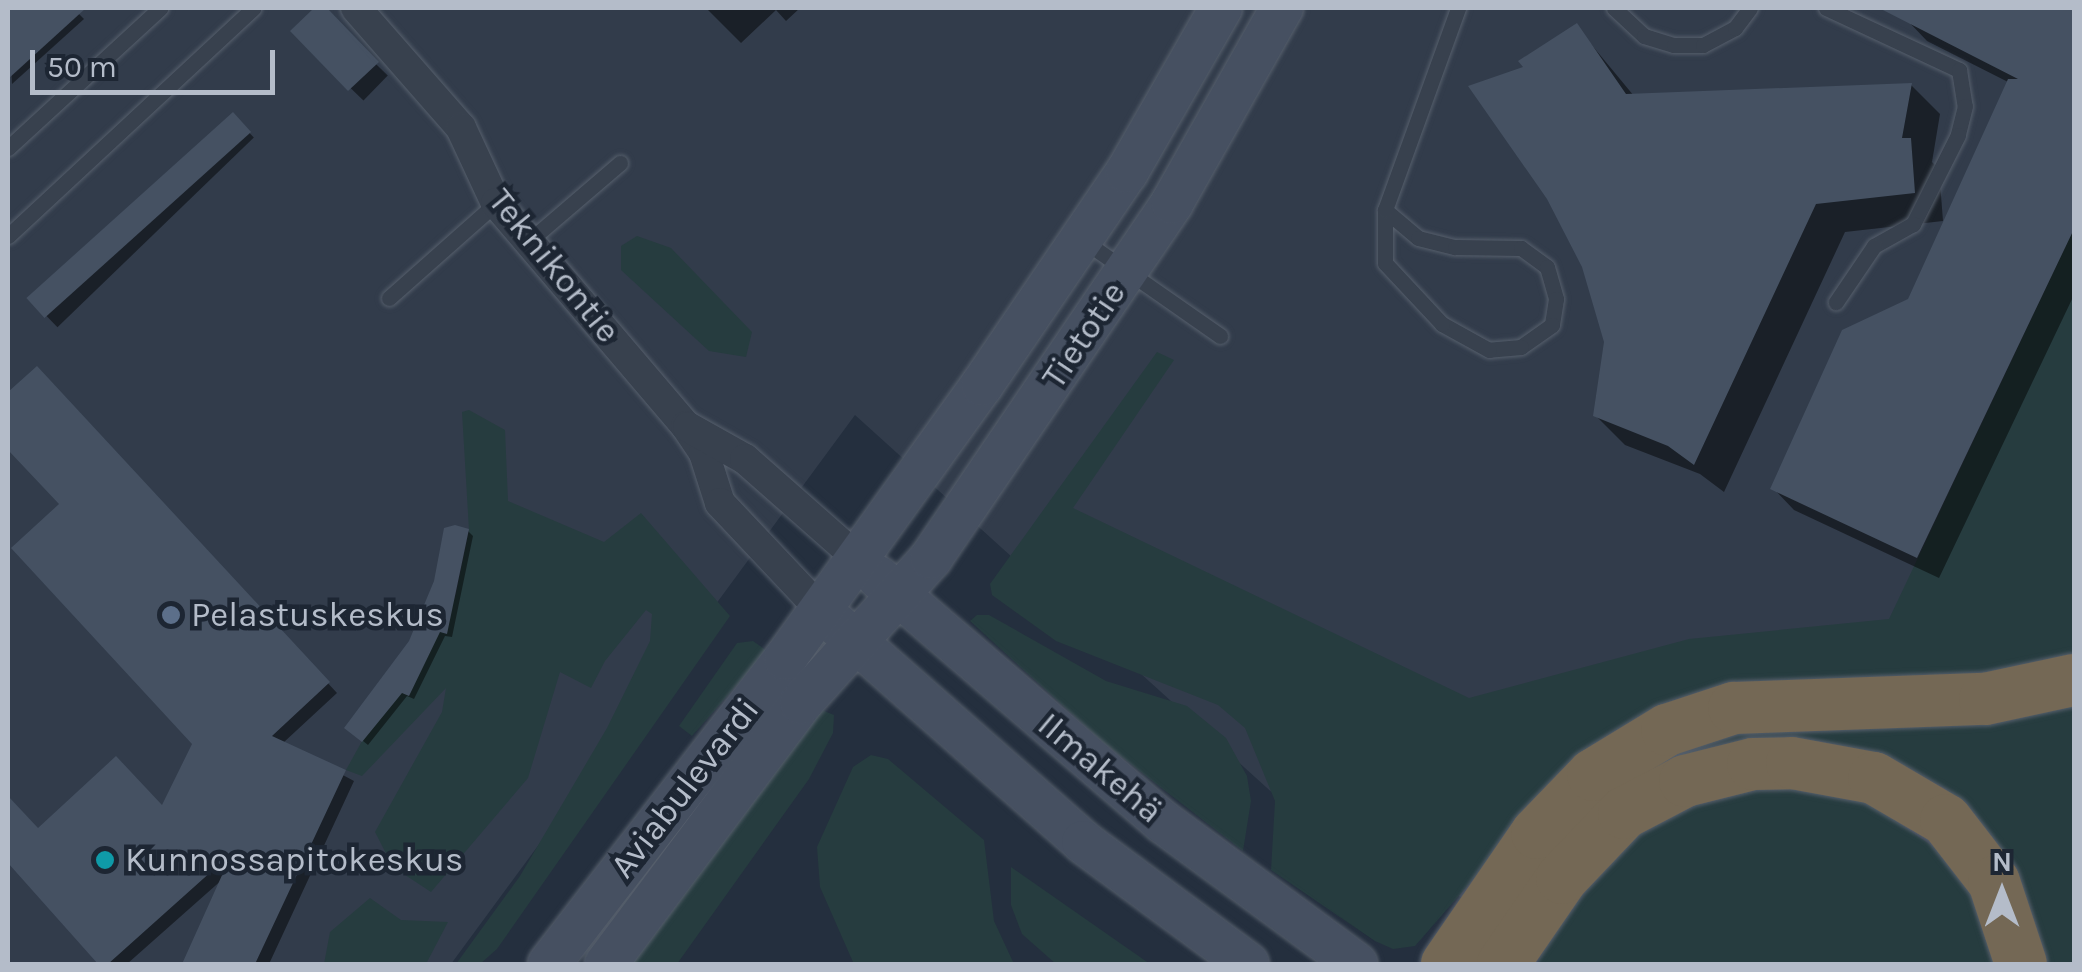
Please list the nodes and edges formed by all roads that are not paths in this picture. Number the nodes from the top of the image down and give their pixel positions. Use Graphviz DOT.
graph roads {
  1 [pos="160,8"];
  2 [pos="253,8"];
  3 [pos="356,8"];
  4 [pos="1221,8"];
  5 [pos="1282,8"];
  6 [pos="1458,8"];
  7 [pos="1614,8"];
  8 [pos="1750,8"];
  9 [pos="1826,8"];
  10 [pos="1862,15"];
  11 [pos="8,148"];
  12 [pos="620,164"];
  13 [pos="496,203"];
  14 [pos="1385,210"];
  15 [pos="8,236"];
  16 [pos="1081,239"];
  17 [pos="529,241"];
  18 [pos="1128,270"];
  19 [pos="390,298"];
  20 [pos="1836,302"];
  21 [pos="1220,336"];
  22 [pos="686,426"];
  23 [pos="856,556"];
  24 [pos="898,596"];
  25 [pos="821,610"];
  26 [pos="857,644"];
  27 [pos="2074,680"];
  28 [pos="550,964"];
  29 [pos="606,964"];
  30 [pos="1248,964"];
  31 [pos="1356,964"];
  32 [pos="1447,964"];
  33 [pos="1503,964"];
  34 [pos="2020,964"];
  1 -- 11 [label="lane"];
  2 -- 15 [label="lane"];
  3 -- 13 [label="street, Teknikontie"];
  4 -- 16 [label="main road, Tietotie"];
  5 -- 18 [label="main road, Tietotie"];
  6 -- 14 [label="lane"];
  7 -- 8 [label="lane"];
  9 -- 10 [label="lane"];
  10 -- 20 [label="lane"];
  12 -- 17 [label="lane"];
  13 -- 17 [label="street, Teknikontie"];
  13 -- 19 [label="lane"];
  14 -- 14 [label="lane"];
  16 -- 18 [label="lane"];
  16 -- 23 [label="main road, Tietotie"];
  17 -- 22 [label="street, Teknikontie"];
  18 -- 21 [label="lane"];
  18 -- 24 [label="main road, Tietotie"];
  22 -- 23 [label="street, Teknikontie"];
  22 -- 25 [label="street, Teknikontie"];
  23 -- 24 [label="main road, Ilmakehä"];
  23 -- 25 [label="main road, Tietotie"];
  24 -- 26 [label="main road, Tietotie"];
  24 -- 31 [label="main road, Ilmakehä"];
  25 -- 26 [label="main road, Ilmakehä"];
  25 -- 28 [label="main road, Aviabulevardi"];
  26 -- 29 [label="main road, Aviabulevardi"];
  26 -- 30 [label="main road, Ilmakehä"];
  27 -- 32 [label="highway"];
  33 -- 34 [label="highway"];
}
